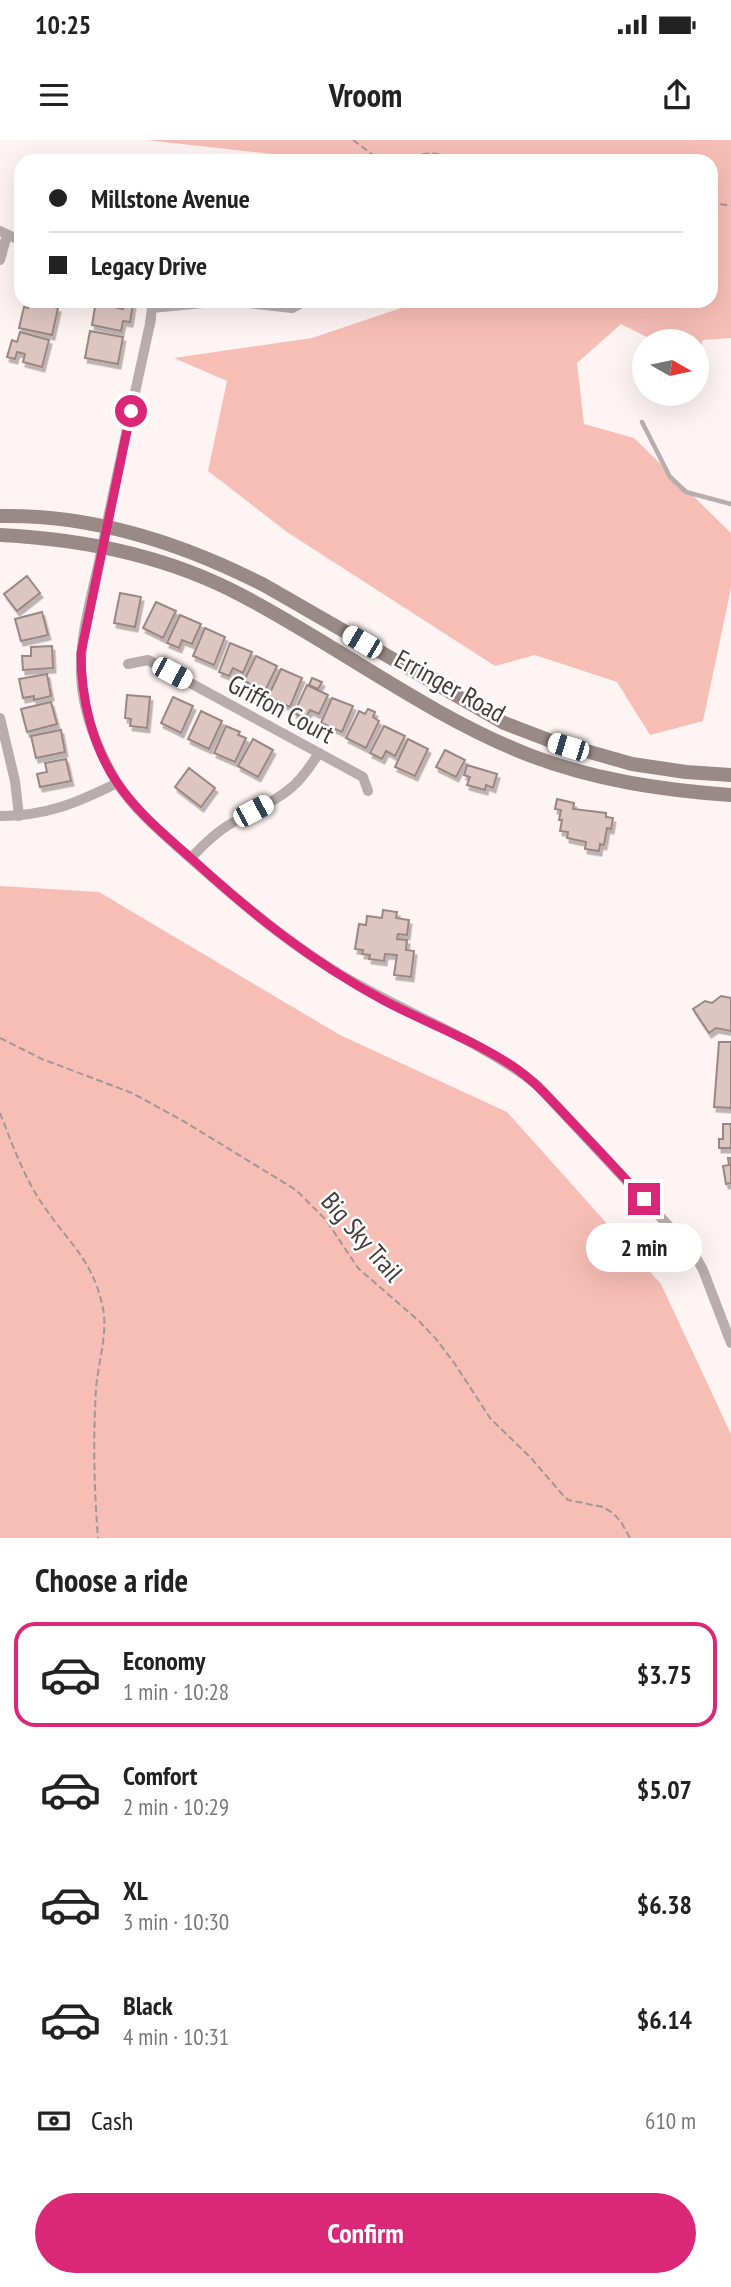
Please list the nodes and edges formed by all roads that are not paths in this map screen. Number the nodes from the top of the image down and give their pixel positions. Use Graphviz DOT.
graph roads {
  1 [pos="4,233"];
  2 [pos="0,260"];
  3 [pos="151,309"];
  4 [pos="642,422"];
  5 [pos="731,504"];
  6 [pos="0,516"];
  7 [pos="106,527"];
  8 [pos="0,535"];
  9 [pos="102,547"];
  10 [pos="128,664"];
  11 [pos="0,718"];
  12 [pos="319,753"];
  13 [pos="731,775"];
  14 [pos="117,783"];
  15 [pos="368,791"];
  16 [pos="731,794"];
  17 [pos="0,816"];
  18 [pos="19,816"];
  19 [pos="191,858"];
  20 [pos="731,1343"];
  1 -- 2 [label="street"];
  3 -- 7 [label="street"];
  4 -- 5 [label="lane"];
  6 -- 7 [label="main road, Erringer Road"];
  7 -- 9 [label="street"];
  7 -- 13 [label="main road, Erringer Road"];
  8 -- 9 [label="main road, Erringer Road"];
  9 -- 14 [label="street"];
  9 -- 16 [label="main road, Erringer Road"];
  10 -- 12 [label="street, Griffon Court"];
  11 -- 18 [label="street"];
  12 -- 15 [label="street, Griffon Court"];
  12 -- 19 [label="street"];
  14 -- 18 [label="street"];
  14 -- 19 [label="street"];
  17 -- 18 [label="street"];
  19 -- 20 [label="street"];
}
